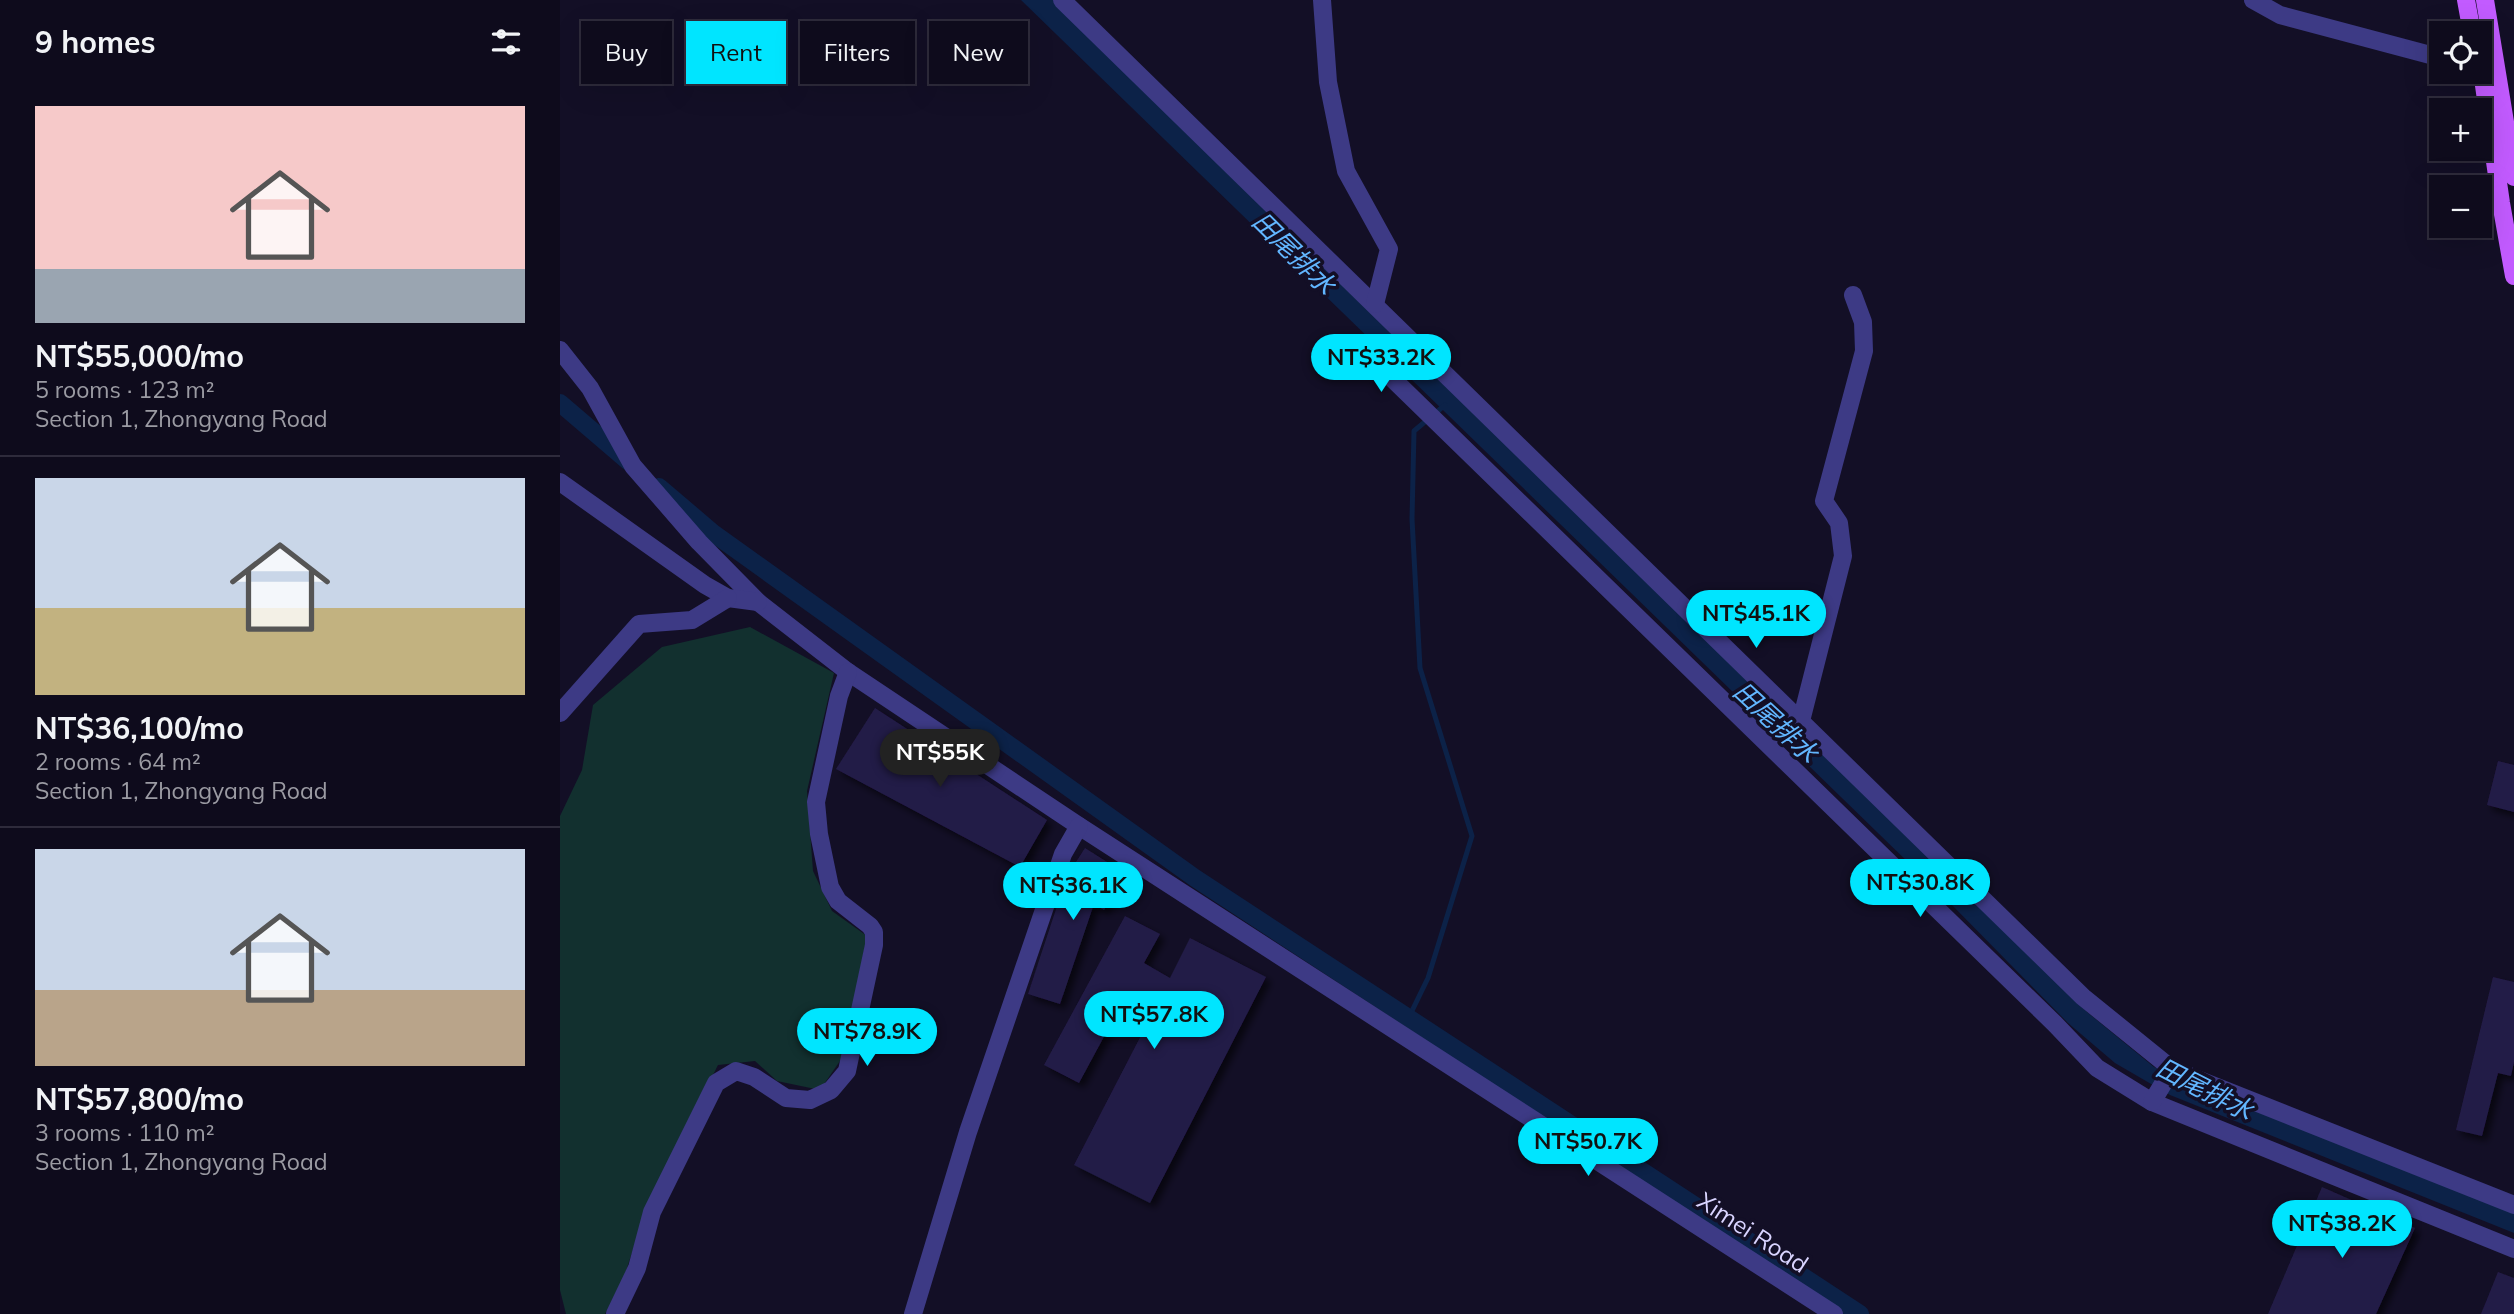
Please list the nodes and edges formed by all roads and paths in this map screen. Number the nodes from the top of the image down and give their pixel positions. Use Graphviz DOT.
graph roads {
  1 [pos="1062,0"];
  2 [pos="1322,0"];
  3 [pos="2253,0"];
  4 [pos="2466,0"];
  5 [pos="2486,0"];
  6 [pos="2470,21"];
  7 [pos="2486,21"];
  8 [pos="2429,55"];
  9 [pos="2492,69"];
  10 [pos="2484,84"];
  11 [pos="2514,177"];
  12 [pos="2514,276"];
  13 [pos="1853,295"];
  14 [pos="1375,304"];
  15 [pos="1362,349"];
  16 [pos="560,350"];
  17 [pos="560,482"];
  18 [pos="727,598"];
  19 [pos="758,602"];
  20 [pos="848,672"];
  21 [pos="560,713"];
  22 [pos="1801,721"];
  23 [pos="1079,826"];
  24 [pos="2172,1069"];
  25 [pos="2152,1102"];
  26 [pos="2514,1205"];
  27 [pos="2514,1249"];
  28 [pos="615,1314"];
  29 [pos="913,1314"];
  30 [pos="1834,1314"];
  1 -- 14 [label="street"];
  2 -- 14 [label="street"];
  3 -- 8 [label="street"];
  4 -- 6 [label="main road"];
  5 -- 7 [label="main road"];
  9 -- 11 [label="main road"];
  10 -- 12 [label="main road"];
  13 -- 22 [label="street"];
  14 -- 22 [label="street"];
  15 -- 25 [label="street"];
  16 -- 19 [label="street, Ximei Road"];
  17 -- 18 [label="street"];
  18 -- 19 [label="street"];
  18 -- 21 [label="street"];
  19 -- 20 [label="street, Ximei Road"];
  20 -- 23 [label="street, Ximei Road"];
  20 -- 28 [label="street"];
  22 -- 24 [label="street"];
  23 -- 29 [label="street"];
  23 -- 30 [label="street, Ximei Road"];
  24 -- 25 [label="street"];
  24 -- 26 [label="street"];
  25 -- 27 [label="street"];
}
